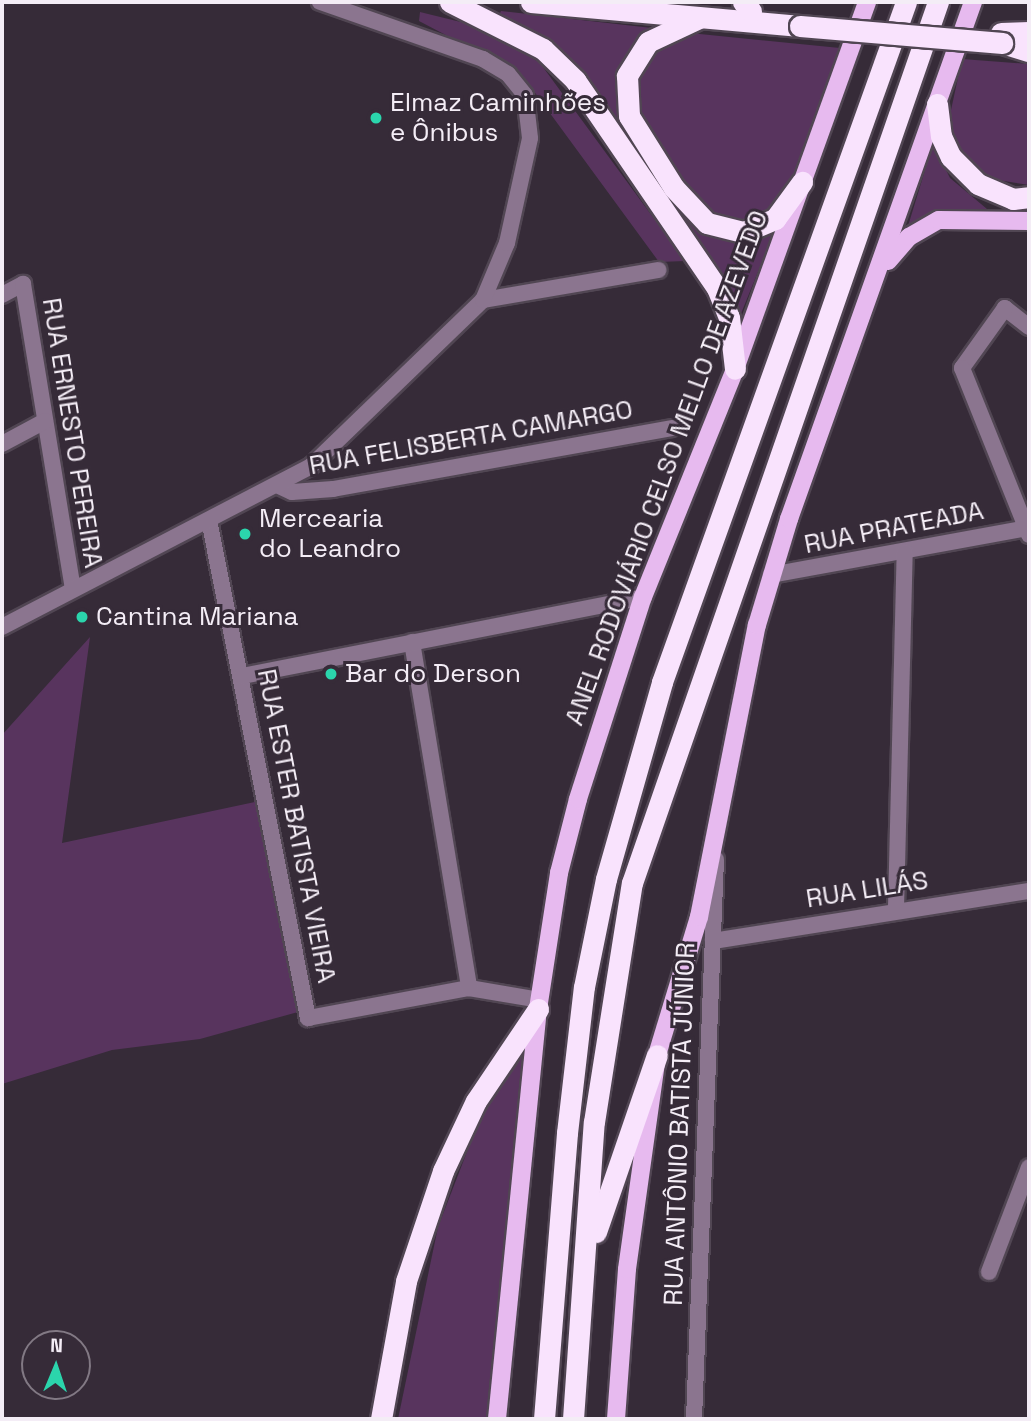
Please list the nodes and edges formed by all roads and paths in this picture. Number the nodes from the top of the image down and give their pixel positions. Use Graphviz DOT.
graph roads {
  1 [pos="320,2"];
  2 [pos="450,2"];
  3 [pos="531,2"];
  4 [pos="669,2"];
  5 [pos="867,2"];
  6 [pos="906,2"];
  7 [pos="938,2"];
  8 [pos="973,2"];
  9 [pos="747,6"];
  10 [pos="699,18"];
  11 [pos="801,21"];
  12 [pos="1017,40"];
  13 [pos="937,104"];
  14 [pos="802,182"];
  15 [pos="1029,197"];
  16 [pos="1029,221"];
  17 [pos="881,269"];
  18 [pos="658,270"];
  19 [pos="2,295"];
  20 [pos="482,300"];
  21 [pos="1029,327"];
  22 [pos="734,369"];
  23 [pos="45,421"];
  24 [pos="672,428"];
  25 [pos="2,444"];
  26 [pos="279,486"];
  27 [pos="209,520"];
  28 [pos="1027,531"];
  29 [pos="905,552"];
  30 [pos="771,575"];
  31 [pos="73,589"];
  32 [pos="643,597"];
  33 [pos="2,627"];
  34 [pos="412,642"];
  35 [pos="242,676"];
  36 [pos="718,831"];
  37 [pos="1029,891"];
  38 [pos="896,908"];
  39 [pos="713,941"];
  40 [pos="469,988"];
  41 [pos="539,1004"];
  42 [pos="657,1055"];
  43 [pos="1029,1167"];
  44 [pos="989,1272"];
  45 [pos="581,1303"];
  46 [pos="381,1419"];
  47 [pos="496,1419"];
  48 [pos="544,1419"];
  49 [pos="573,1419"];
  50 [pos="616,1419"];
  51 [pos="694,1419"];
  1 -- 20 [label="street"];
  2 -- 22 [label="highway"];
  3 -- 10 [label="highway"];
  4 -- 9 [label="highway"];
  5 -- 14 [label="main road, ANEL RODOVIÁRIO CELSO MELLO DE AZEVEDO"];
  6 -- 48 [label="highway"];
  7 -- 45 [label="highway"];
  8 -- 13 [label="main road"];
  9 -- 11 [label="highway"];
  10 -- 11 [label="highway"];
  10 -- 14 [label="highway"];
  11 -- 12 [label="highway, bridge"];
  13 -- 15 [label="highway"];
  13 -- 17 [label="main road"];
  14 -- 22 [label="main road, ANEL RODOVIÁRIO CELSO MELLO DE AZEVEDO"];
  16 -- 17 [label="main road"];
  17 -- 30 [label="main road"];
  18 -- 20 [label="street"];
  19 -- 23 [label="street, RUA ERNESTO PEREIRA"];
  20 -- 26 [label="street"];
  21 -- 28 [label="street"];
  22 -- 32 [label="main road, ANEL RODOVIÁRIO CELSO MELLO DE AZEVEDO"];
  23 -- 25 [label="street"];
  23 -- 31 [label="street, RUA ERNESTO PEREIRA"];
  24 -- 26 [label="street, RUA FELISBERTA CAMARGO"];
  26 -- 27 [label="street"];
  27 -- 31 [label="street"];
  27 -- 35 [label="street, RUA ESTER BATISTA VIEIRA"];
  28 -- 29 [label="street, RUA PRATEADA"];
  29 -- 30 [label="street, RUA PRATEADA"];
  29 -- 38 [label="street"];
  30 -- 36 [label="main road"];
  31 -- 33 [label="street"];
  32 -- 34 [label="street"];
  32 -- 41 [label="main road, ANEL RODOVIÁRIO CELSO MELLO DE AZEVEDO"];
  34 -- 35 [label="street"];
  34 -- 40 [label="street"];
  35 -- 40 [label="street, RUA ESTER BATISTA VIEIRA"];
  36 -- 39 [label="street, RUA ANTÔNIO BATISTA JÚNIOR"];
  36 -- 42 [label="main road"];
  37 -- 38 [label="street, RUA LILÁS"];
  38 -- 39 [label="street, RUA LILÁS"];
  39 -- 51 [label="street, RUA ANTÔNIO BATISTA JÚNIOR"];
  40 -- 41 [label="street"];
  41 -- 46 [label="highway"];
  41 -- 47 [label="main road, ANEL RODOVIÁRIO CELSO MELLO DE AZEVEDO"];
  42 -- 45 [label="highway"];
  42 -- 50 [label="main road"];
  43 -- 44 [label="street"];
  45 -- 49 [label="highway"];
}
